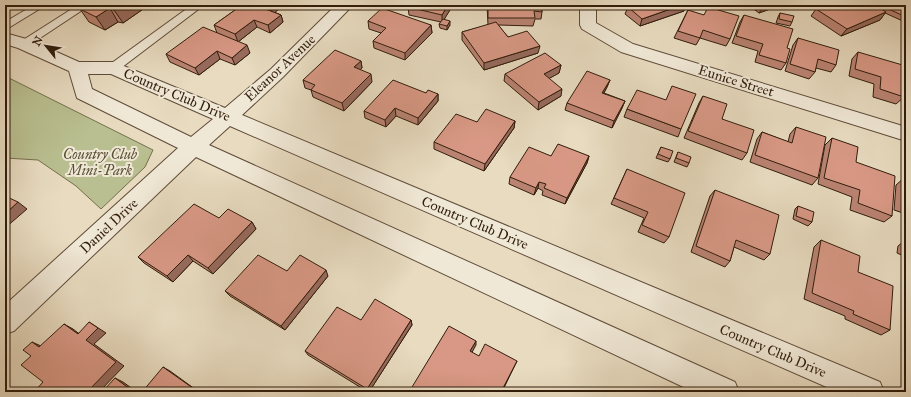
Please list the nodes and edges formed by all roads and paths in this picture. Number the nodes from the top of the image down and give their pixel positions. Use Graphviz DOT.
graph roads {
  1 [pos="41,5"];
  2 [pos="85,5"];
  3 [pos="199,5"];
  4 [pos="345,5"];
  5 [pos="588,5"];
  6 [pos="5,27"];
  7 [pos="5,38"];
  8 [pos="24,44"];
  9 [pos="77,68"];
  10 [pos="113,68"];
  11 [pos="220,123"];
  12 [pos="906,134"];
  13 [pos="194,146"];
  14 [pos="5,322"];
  15 [pos="725,392"];
  16 [pos="870,392"];
  1 -- 6 [label="lane"];
  2 -- 8 [label="lane"];
  3 -- 10 [label="lane"];
  4 -- 11 [label="street, Eleanor Avenue"];
  5 -- 12 [label="street, Eunice Street"];
  7 -- 8 [label="street, Country Club Drive"];
  8 -- 9 [label="street, Country Club Drive"];
  9 -- 10 [label="street, Country Club Drive"];
  9 -- 13 [label="street"];
  10 -- 11 [label="street, Country Club Drive"];
  11 -- 13 [label="street, Daniel Drive"];
  11 -- 16 [label="street, Country Club Drive"];
  13 -- 14 [label="street, Daniel Drive"];
  13 -- 15 [label="street"];
}
